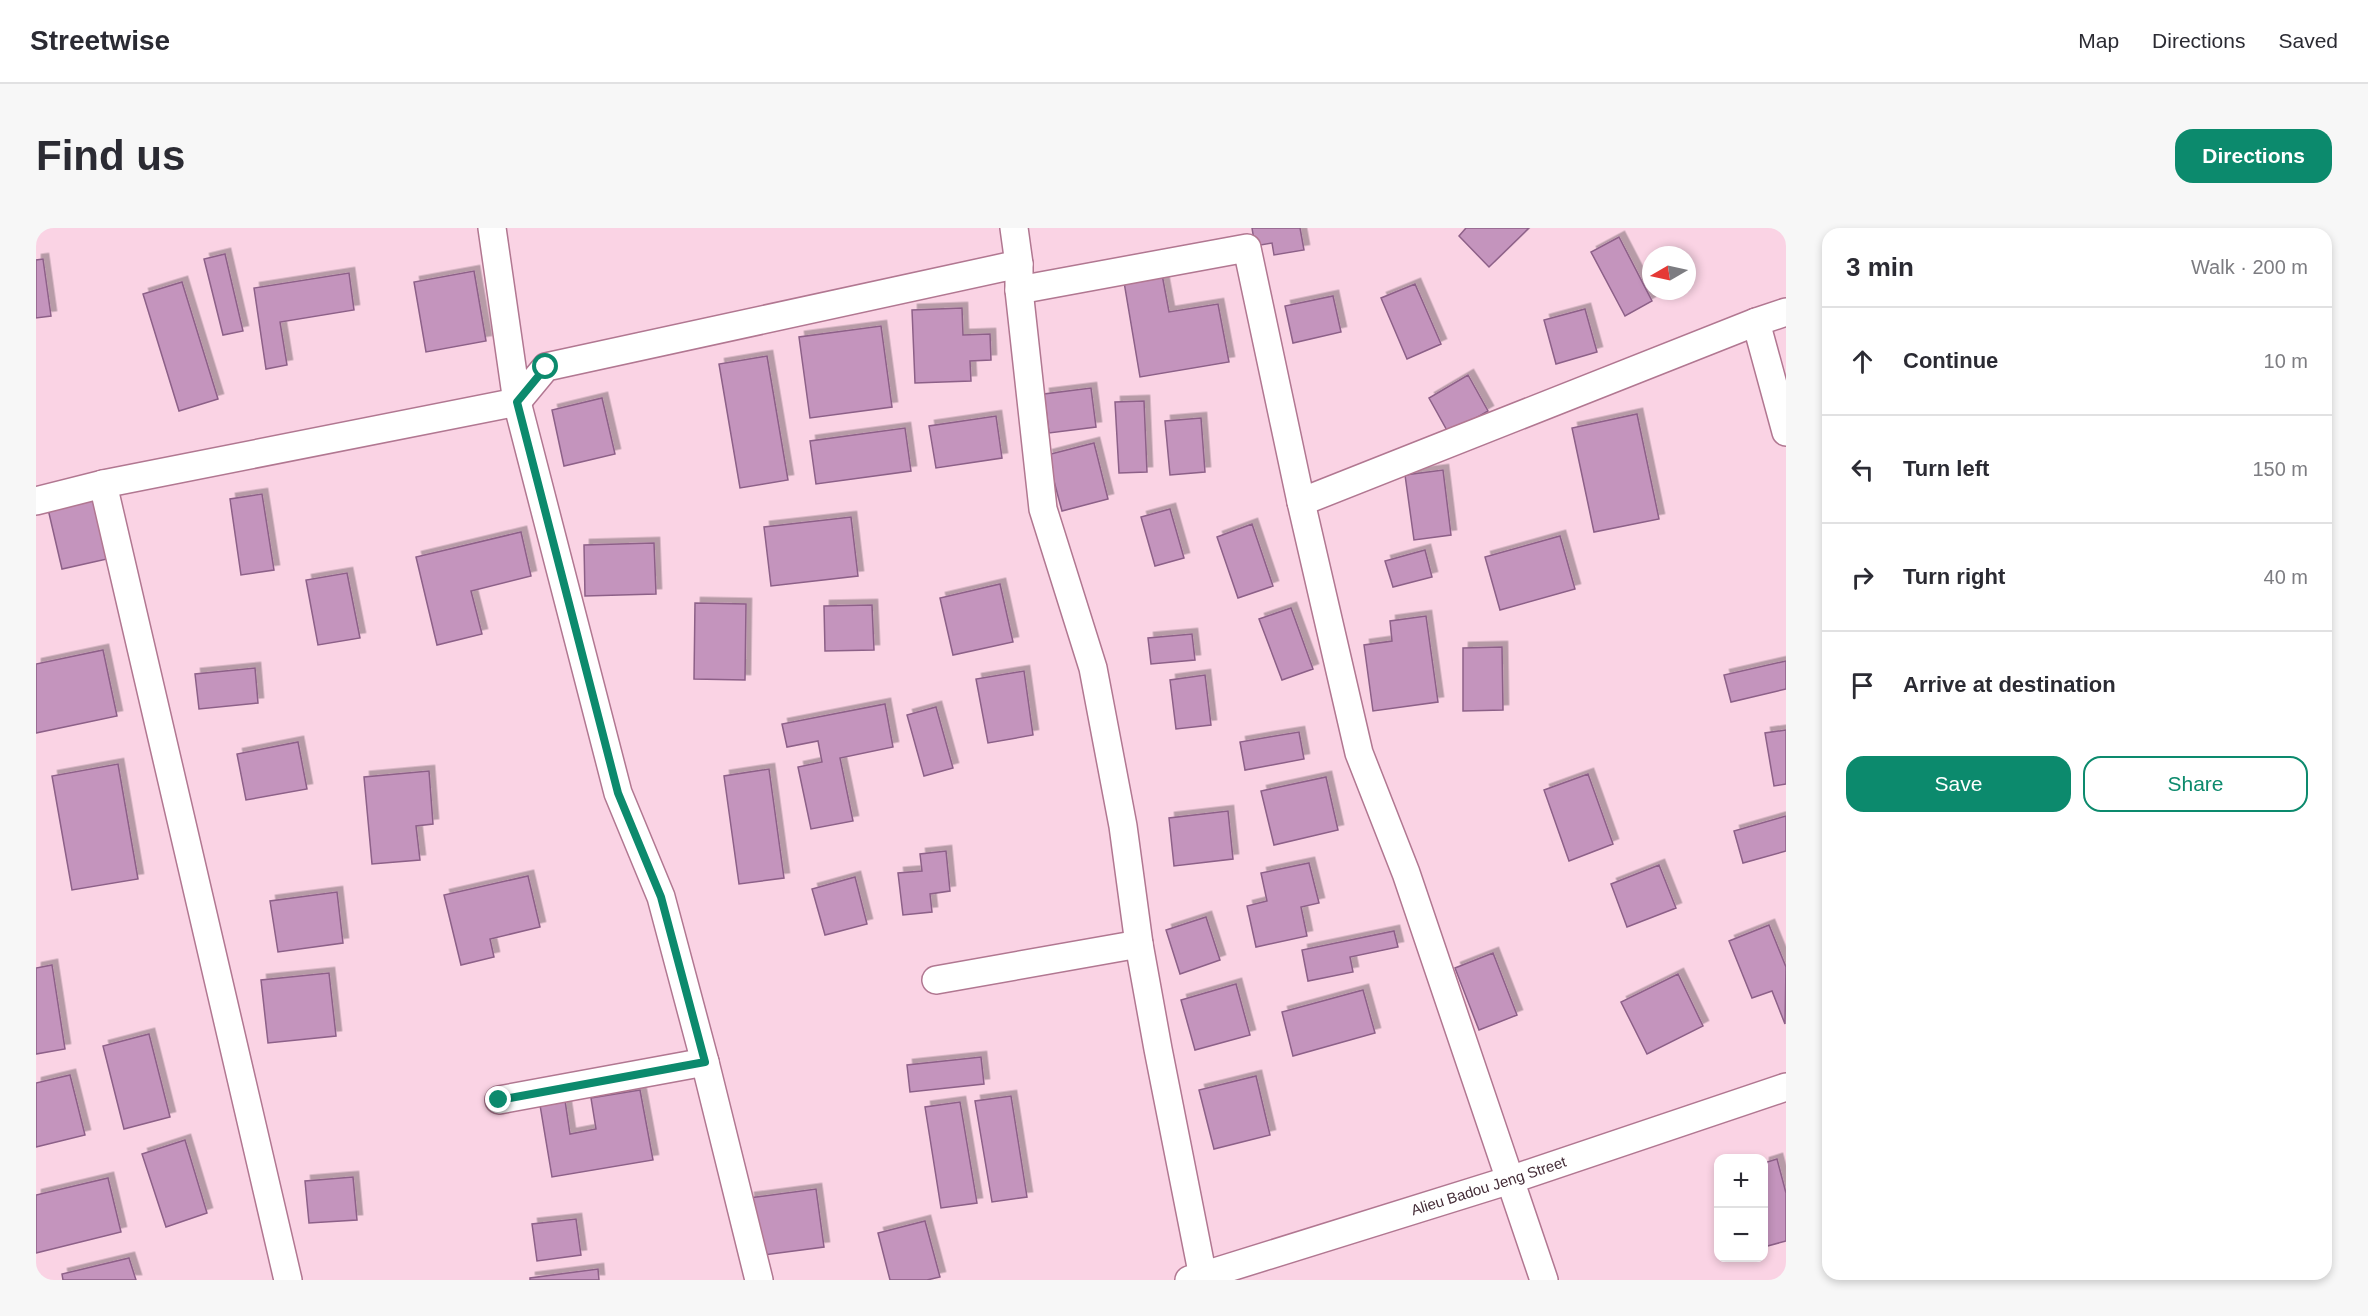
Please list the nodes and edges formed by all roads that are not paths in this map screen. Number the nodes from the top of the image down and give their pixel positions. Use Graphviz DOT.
graph roads {
  1 [pos="492,228"];
  2 [pos="1014,228"];
  3 [pos="1019,277"];
  4 [pos="1786,312"];
  5 [pos="1756,322"];
  6 [pos="517,402"];
  7 [pos="1786,432"];
  8 [pos="103,484"];
  9 [pos="36,501"];
  10 [pos="1301,502"];
  11 [pos="1139,944"];
  12 [pos="936,980"];
  13 [pos="705,1062"];
  14 [pos="1786,1087"];
  15 [pos="499,1100"];
  16 [pos="1510,1180"];
  17 [pos="1196,1278"];
  18 [pos="288,1280"];
  19 [pos="759,1280"];
  20 [pos="1544,1280"];
  1 -- 6 [label="street"];
  2 -- 3 [label="street"];
  3 -- 6 [label="street"];
  3 -- 10 [label="street"];
  3 -- 11 [label="street"];
  4 -- 5 [label="street"];
  5 -- 7 [label="street"];
  5 -- 10 [label="street"];
  6 -- 8 [label="street"];
  6 -- 13 [label="street"];
  8 -- 9 [label="street"];
  8 -- 18 [label="street"];
  10 -- 16 [label="street"];
  11 -- 12 [label="street"];
  11 -- 17 [label="street"];
  13 -- 15 [label="street"];
  13 -- 19 [label="street"];
  14 -- 16 [label="street, Alieu Badou Jeng Street"];
  16 -- 17 [label="street, Alieu Badou Jeng Street"];
  16 -- 20 [label="street"];
}
